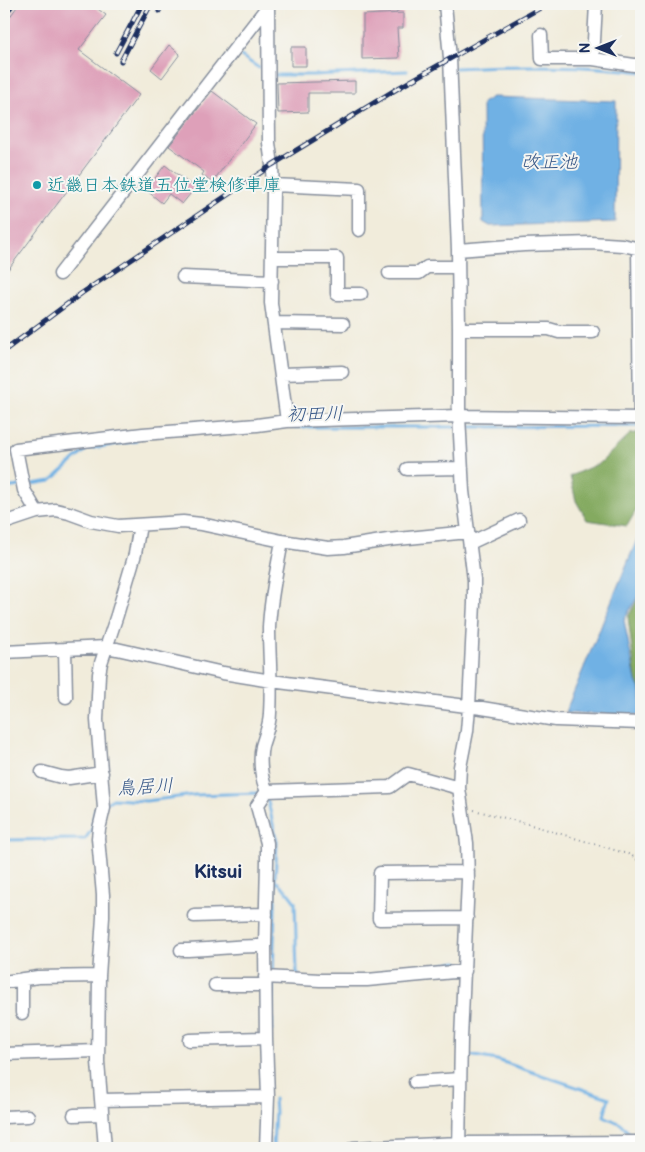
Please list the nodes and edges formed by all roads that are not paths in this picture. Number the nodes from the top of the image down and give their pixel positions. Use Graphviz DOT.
graph roads {
  1 [pos="374,4"];
  2 [pos="397,4"];
  3 [pos="445,4"];
  4 [pos="596,4"];
  5 [pos="268,5"];
  6 [pos="541,35"];
  7 [pos="593,60"];
  8 [pos="641,65"];
  9 [pos="273,185"];
  10 [pos="359,230"];
  11 [pos="639,249"];
  12 [pos="458,250"];
  13 [pos="272,258"];
  14 [pos="458,267"];
  15 [pos="389,273"];
  16 [pos="60,274"];
  17 [pos="182,277"];
  18 [pos="272,281"];
  19 [pos="362,294"];
  20 [pos="274,323"];
  21 [pos="342,324"];
  22 [pos="460,329"];
  23 [pos="593,332"];
  24 [pos="342,372"];
  25 [pos="282,374"];
  26 [pos="459,416"];
  27 [pos="287,421"];
  28 [pos="462,468"];
  29 [pos="407,470"];
  30 [pos="37,512"];
  31 [pos="519,520"];
  32 [pos="4,523"];
  33 [pos="140,525"];
  34 [pos="469,537"];
  35 [pos="282,541"];
  36 [pos="106,648"];
  37 [pos="64,649"];
  38 [pos="4,652"];
  39 [pos="271,681"];
  40 [pos="66,697"];
  41 [pos="468,707"];
  42 [pos="641,723"];
  43 [pos="42,772"];
  44 [pos="102,773"];
  45 [pos="459,788"];
  46 [pos="267,792"];
  47 [pos="468,872"];
  48 [pos="266,914"];
  49 [pos="194,916"];
  50 [pos="467,918"];
  51 [pos="265,946"];
  52 [pos="181,950"];
  53 [pos="465,968"];
  54 [pos="99,976"];
  55 [pos="22,979"];
  56 [pos="269,980"];
  57 [pos="4,982"];
  58 [pos="215,986"];
  59 [pos="22,1013"];
  60 [pos="266,1038"];
  61 [pos="188,1040"];
  62 [pos="98,1051"];
  63 [pos="4,1054"];
  64 [pos="460,1079"];
  65 [pos="415,1082"];
  66 [pos="268,1097"];
  67 [pos="101,1100"];
  68 [pos="102,1114"];
  69 [pos="74,1115"];
  70 [pos="28,1116"];
  71 [pos="4,1117"];
  72 [pos="641,1142"];
  73 [pos="459,1146"];
  74 [pos="105,1148"];
  75 [pos="266,1148"];
  76 [pos="353,1148"];
  1 -- 2 [label="street"];
  3 -- 12 [label="street"];
  4 -- 7 [label="street"];
  5 -- 9 [label="street"];
  5 -- 16 [label="street"];
  6 -- 7 [label="street"];
  7 -- 8 [label="street"];
  9 -- 10 [label="street"];
  9 -- 13 [label="street"];
  11 -- 12 [label="street"];
  11 -- 26 [label="street"];
  12 -- 14 [label="street"];
  13 -- 18 [label="street"];
  13 -- 19 [label="street"];
  14 -- 15 [label="street"];
  14 -- 22 [label="street"];
  17 -- 18 [label="street"];
  18 -- 20 [label="street"];
  20 -- 21 [label="street"];
  20 -- 25 [label="street"];
  22 -- 23 [label="street"];
  22 -- 26 [label="street"];
  24 -- 25 [label="street"];
  25 -- 27 [label="street"];
  26 -- 27 [label="street"];
  26 -- 28 [label="street"];
  27 -- 30 [label="street"];
  28 -- 29 [label="street"];
  28 -- 34 [label="street"];
  30 -- 32 [label="street"];
  30 -- 33 [label="street"];
  31 -- 34 [label="street"];
  33 -- 35 [label="street"];
  33 -- 36 [label="street"];
  34 -- 35 [label="street"];
  34 -- 41 [label="street"];
  35 -- 39 [label="street"];
  36 -- 37 [label="street"];
  36 -- 39 [label="street"];
  36 -- 44 [label="street"];
  37 -- 38 [label="street"];
  37 -- 40 [label="street"];
  39 -- 41 [label="street"];
  39 -- 46 [label="street"];
  41 -- 42 [label="street"];
  41 -- 45 [label="street"];
  43 -- 44 [label="street"];
  44 -- 54 [label="street"];
  45 -- 46 [label="street"];
  45 -- 47 [label="street"];
  46 -- 48 [label="street"];
  47 -- 50 [label="street"];
  47 -- 50 [label="street"];
  48 -- 49 [label="street"];
  48 -- 51 [label="street"];
  50 -- 53 [label="street"];
  51 -- 52 [label="street"];
  51 -- 56 [label="street"];
  53 -- 56 [label="street"];
  53 -- 64 [label="street"];
  54 -- 55 [label="street"];
  54 -- 62 [label="street"];
  55 -- 57 [label="street"];
  55 -- 59 [label="street"];
  56 -- 58 [label="street"];
  56 -- 60 [label="street"];
  60 -- 61 [label="street"];
  60 -- 66 [label="street"];
  62 -- 63 [label="street"];
  62 -- 67 [label="street"];
  64 -- 65 [label="street"];
  64 -- 73 [label="street"];
  66 -- 67 [label="street"];
  66 -- 75 [label="street"];
  67 -- 68 [label="street"];
  68 -- 69 [label="street"];
  68 -- 74 [label="street"];
  70 -- 71 [label="street"];
  72 -- 73 [label="street"];
  73 -- 76 [label="street"];
}
